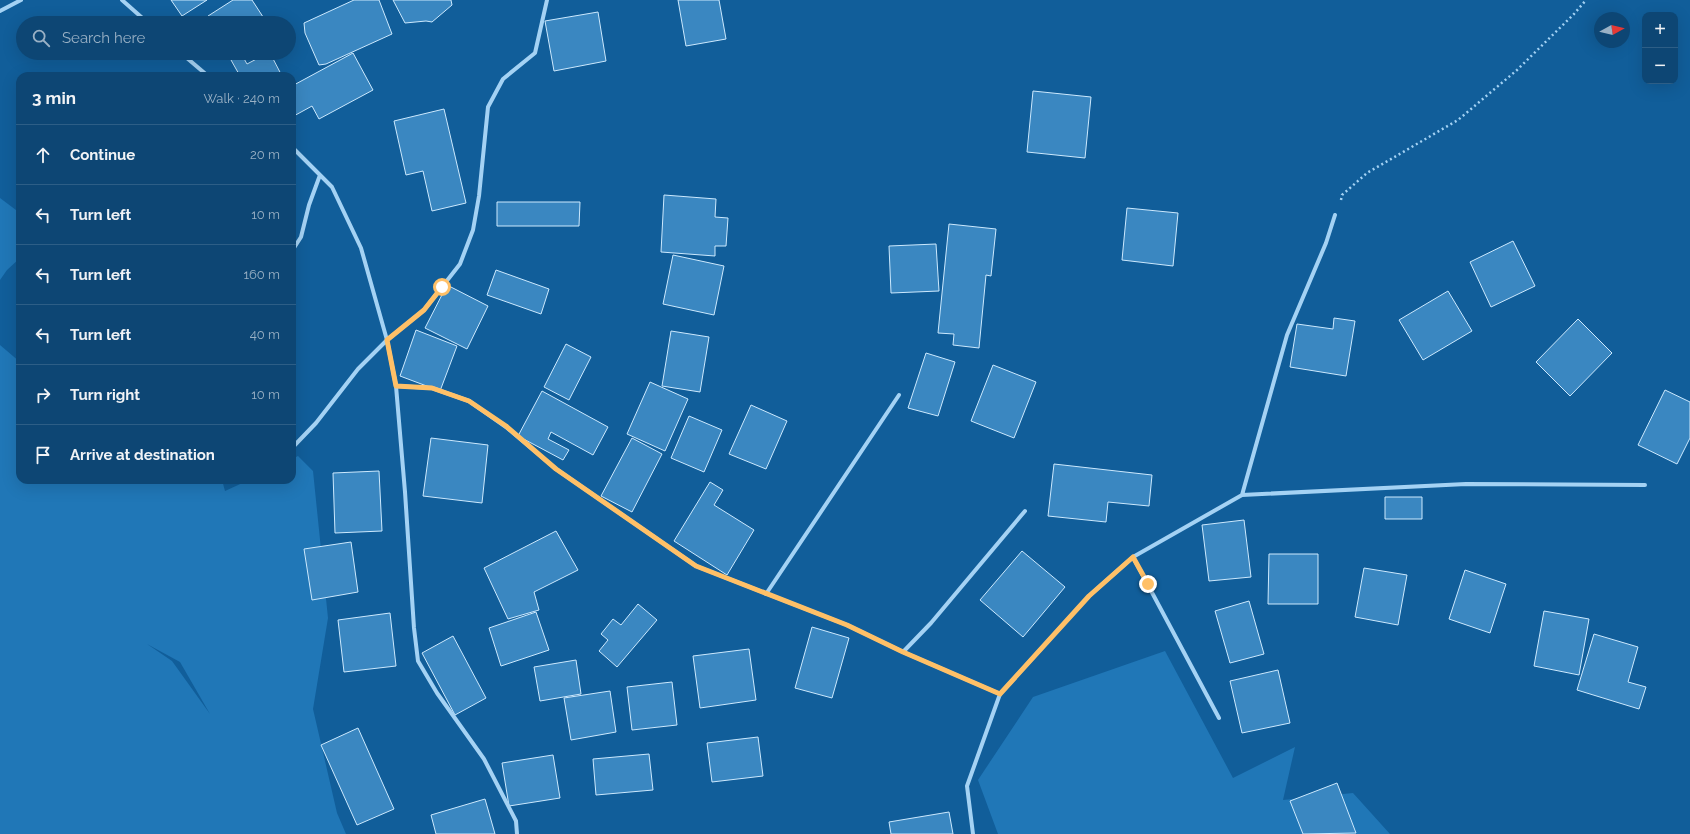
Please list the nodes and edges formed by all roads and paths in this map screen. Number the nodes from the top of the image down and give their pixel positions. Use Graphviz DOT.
graph roads {
  1 [pos="21,0"];
  2 [pos="122,0"];
  3 [pos="547,0"];
  4 [pos="1586,0"];
  5 [pos="0,11"];
  6 [pos="140,16"];
  7 [pos="189,60"];
  8 [pos="203,72"];
  9 [pos="296,151"];
  10 [pos="320,175"];
  11 [pos="1335,215"];
  12 [pos="296,245"];
  13 [pos="387,340"];
  14 [pos="396,386"];
  15 [pos="899,395"];
  16 [pos="296,444"];
  17 [pos="1644,485"];
  18 [pos="1242,495"];
  19 [pos="1025,510"];
  20 [pos="1133,557"];
  21 [pos="766,594"];
  22 [pos="903,652"];
  23 [pos="1000,694"];
  24 [pos="1219,718"];
  25 [pos="517,834"];
  26 [pos="973,834"];
  1 -- 5 [label="street"];
  2 -- 6 [label="street"];
  3 -- 13 [label="street"];
  4 -- 11 [label="path"];
  7 -- 8 [label="street"];
  9 -- 10 [label="street"];
  10 -- 12 [label="street"];
  10 -- 13 [label="street"];
  11 -- 18 [label="street"];
  13 -- 14 [label="street"];
  13 -- 16 [label="street"];
  14 -- 21 [label="street"];
  14 -- 25 [label="street"];
  15 -- 21 [label="street"];
  17 -- 18 [label="street"];
  18 -- 20 [label="street"];
  19 -- 22 [label="street"];
  20 -- 23 [label="street"];
  20 -- 24 [label="street"];
  21 -- 22 [label="street"];
  22 -- 23 [label="street"];
  23 -- 26 [label="street"];
}
